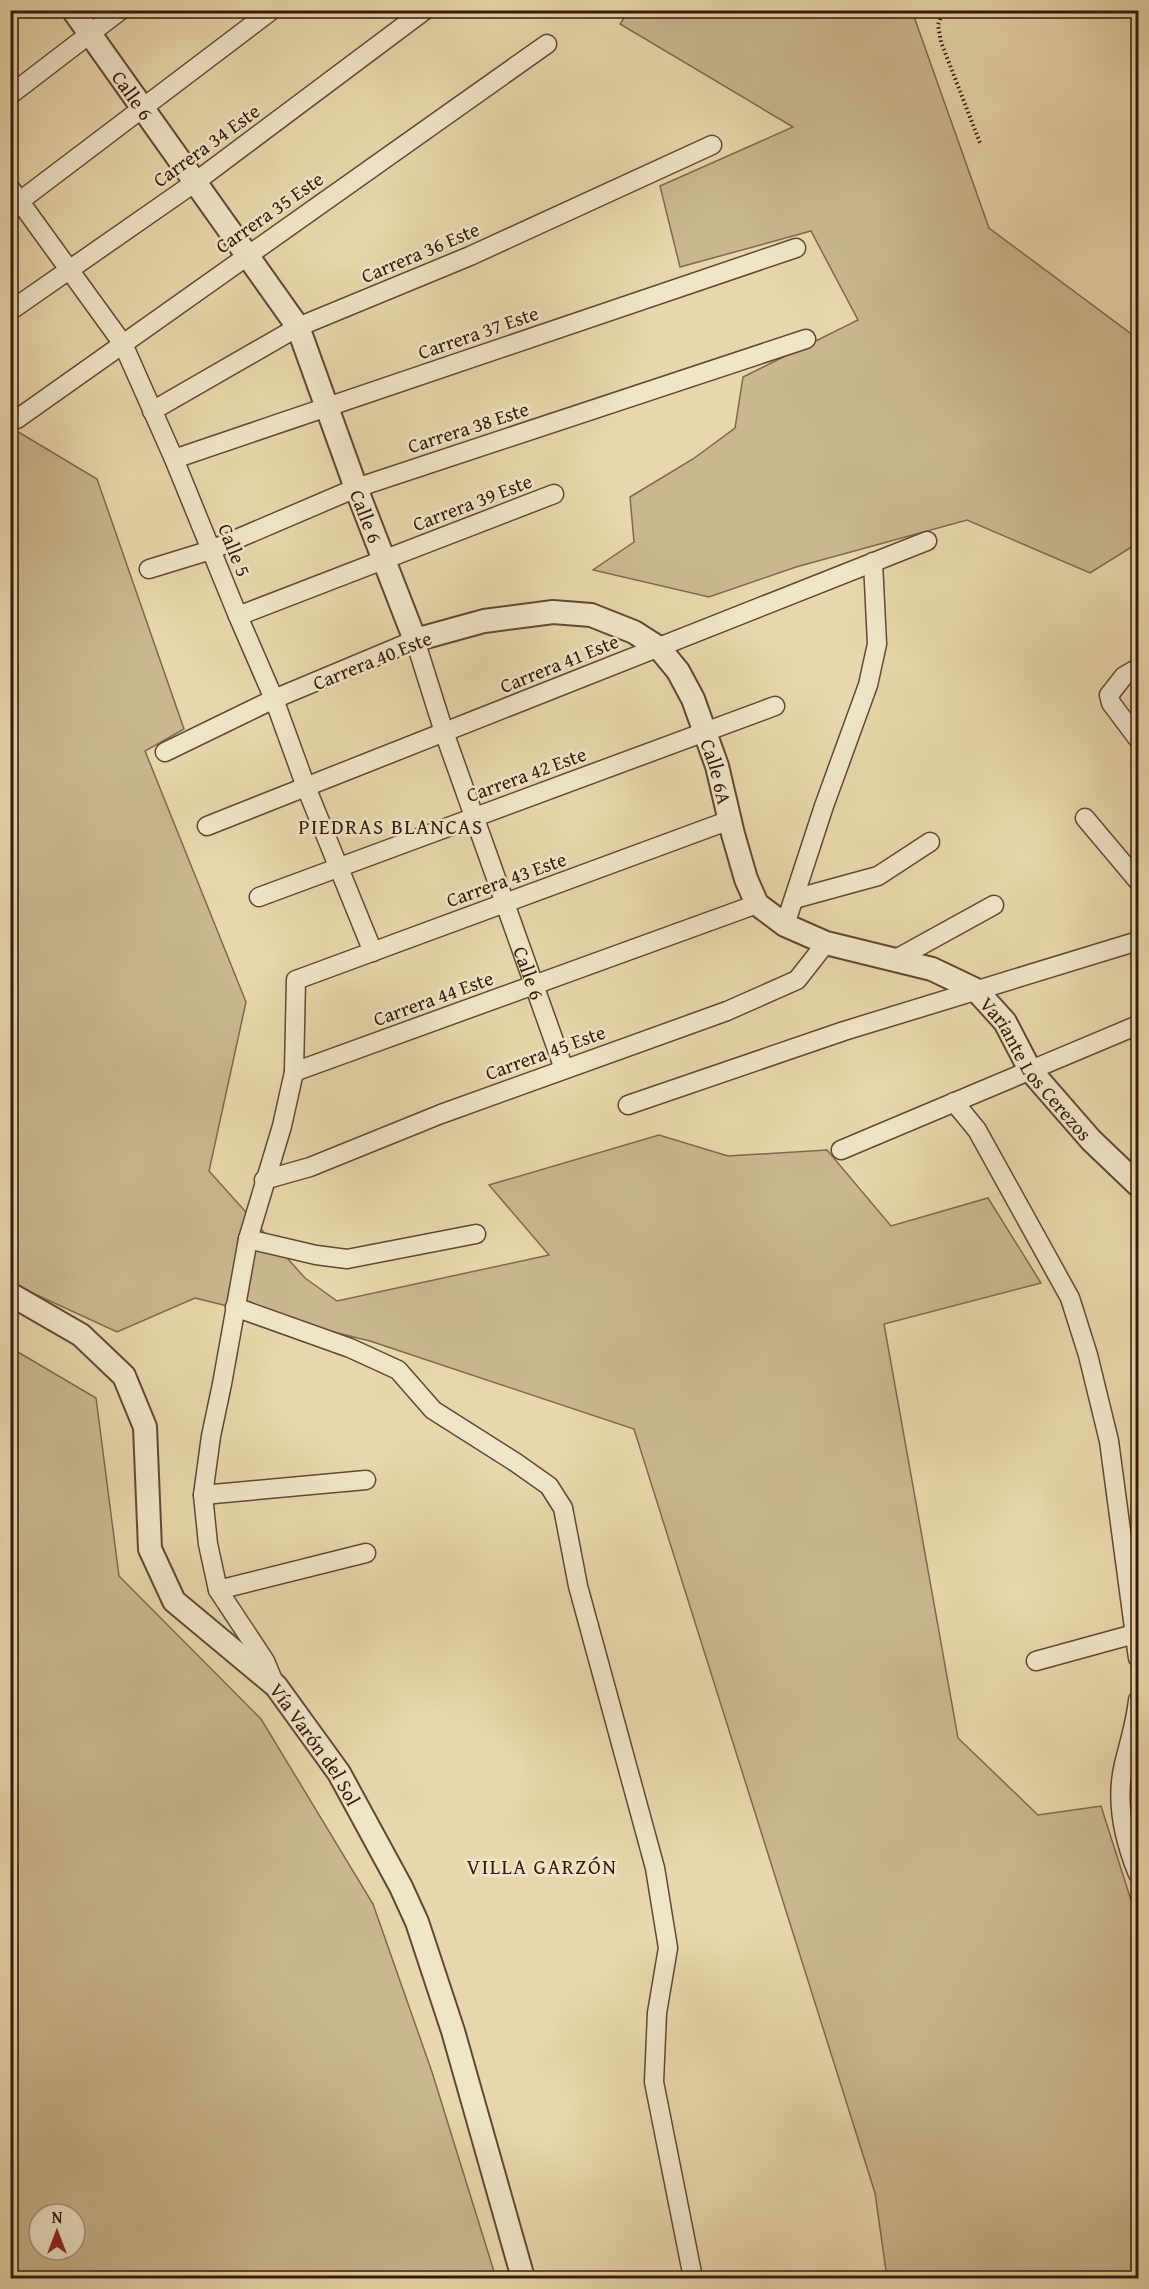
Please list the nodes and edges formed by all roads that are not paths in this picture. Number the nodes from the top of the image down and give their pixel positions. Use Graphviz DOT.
graph roads {
  1 [pos="73,10"];
  2 [pos="121,10"];
  3 [pos="272,10"];
  4 [pos="425,10"];
  5 [pos="90,35"];
  6 [pos="547,44"];
  7 [pos="10,95"];
  8 [pos="141,108"];
  9 [pos="711,145"];
  10 [pos="194,183"];
  11 [pos="14,199"];
  12 [pos="796,248"];
  13 [pos="246,256"];
  14 [pos="70,270"];
  15 [pos="10,311"];
  16 [pos="298,327"];
  17 [pos="806,339"];
  18 [pos="123,344"];
  19 [pos="327,407"];
  20 [pos="152,411"];
  21 [pos="17,418"];
  22 [pos="174,459"];
  23 [pos="356,488"];
  24 [pos="554,494"];
  25 [pos="927,541"];
  26 [pos="211,550"];
  27 [pos="385,560"];
  28 [pos="873,562"];
  29 [pos="149,569"];
  30 [pos="238,616"];
  31 [pos="415,640"];
  32 [pos="659,648"];
  33 [pos="1138,668"];
  34 [pos="274,699"];
  35 [pos="775,706"];
  36 [pos="444,732"];
  37 [pos="704,732"];
  38 [pos="1138,739"];
  39 [pos="165,752"];
  40 [pos="306,787"];
  41 [pos="475,818"];
  42 [pos="1085,818"];
  43 [pos="730,820"];
  44 [pos="207,826"];
  45 [pos="930,842"];
  46 [pos="339,868"];
  47 [pos="1138,881"];
  48 [pos="259,897"];
  49 [pos="794,898"];
  50 [pos="505,904"];
  51 [pos="757,904"];
  52 [pos="994,905"];
  53 [pos="785,925"];
  54 [pos="1138,941"];
  55 [pos="826,943"];
  56 [pos="373,952"];
  57 [pos="896,959"];
  58 [pos="534,985"];
  59 [pos="976,990"];
  60 [pos="1138,1025"];
  61 [pos="564,1070"];
  62 [pos="1030,1070"];
  63 [pos="294,1072"];
  64 [pos="954,1102"];
  65 [pos="628,1105"];
  66 [pos="842,1149"];
  67 [pos="264,1180"];
  68 [pos="1138,1185"];
  69 [pos="476,1234"];
  70 [pos="248,1239"];
  71 [pos="10,1294"];
  72 [pos="235,1307"];
  73 [pos="366,1480"];
  74 [pos="203,1495"];
  75 [pos="366,1553"];
  76 [pos="218,1590"];
  77 [pos="1137,1633"];
  78 [pos="1138,1658"];
  79 [pos="1036,1661"];
  80 [pos="276,1686"];
  81 [pos="1138,1700"];
  82 [pos="1130,1818"];
  83 [pos="1138,1874"];
  84 [pos="523,2278"];
  85 [pos="693,2278"];
  1 -- 5 [label="street, Calle 6"];
  2 -- 5 [label="street"];
  3 -- 8 [label="street"];
  4 -- 10 [label="street, Carrera 34 Este"];
  5 -- 7 [label="street"];
  5 -- 8 [label="street, Calle 6"];
  6 -- 13 [label="street, Carrera 35 Este"];
  8 -- 10 [label="street, Calle 6"];
  8 -- 11 [label="street"];
  9 -- 16 [label="street, Carrera 36 Este"];
  10 -- 13 [label="street, Calle 6"];
  10 -- 14 [label="street, Carrera 34 Este"];
  11 -- 14 [label="street, Calle 5"];
  12 -- 19 [label="street, Carrera 37 Este"];
  13 -- 16 [label="street, Calle 6"];
  13 -- 18 [label="street, Carrera 35 Este"];
  14 -- 15 [label="street, Carrera 34 Este"];
  14 -- 18 [label="street, Calle 5"];
  16 -- 19 [label="street, Calle 6"];
  16 -- 20 [label="street, Carrera 36 Este"];
  17 -- 23 [label="street, Carrera 38 Este"];
  18 -- 20 [label="street, Calle 5"];
  18 -- 21 [label="street, Carrera 35 Este"];
  19 -- 22 [label="street, Carrera 37 Este"];
  19 -- 23 [label="street, Calle 6"];
  20 -- 22 [label="street, Calle 5"];
  22 -- 26 [label="street, Calle 5"];
  23 -- 26 [label="street, Carrera 38 Este"];
  23 -- 27 [label="street, Calle 6"];
  24 -- 27 [label="street, Carrera 39 Este"];
  25 -- 28 [label="street, Carrera 41 Este"];
  26 -- 29 [label="street, Carrera 38 Este"];
  26 -- 30 [label="street, Calle 5"];
  27 -- 30 [label="street, Carrera 39 Este"];
  27 -- 31 [label="street, Calle 6"];
  28 -- 32 [label="street, Carrera 41 Este"];
  28 -- 49 [label="street"];
  30 -- 34 [label="street, Calle 5"];
  31 -- 32 [label="street, Carrera 40 Este"];
  31 -- 34 [label="street, Carrera 40 Este"];
  31 -- 36 [label="street, Calle 6"];
  32 -- 36 [label="street, Carrera 41 Este"];
  32 -- 37 [label="street, Calle 6A"];
  33 -- 38 [label="street"];
  34 -- 39 [label="street, Carrera 40 Este"];
  34 -- 40 [label="street, Calle 5"];
  35 -- 37 [label="street, Carrera 42 Este"];
  36 -- 40 [label="street, Carrera 41 Este"];
  36 -- 41 [label="street, Calle 6"];
  37 -- 41 [label="street, Carrera 42 Este"];
  37 -- 43 [label="street, Calle 6A"];
  40 -- 44 [label="street, Carrera 41 Este"];
  40 -- 46 [label="street, Calle 5"];
  41 -- 46 [label="street, Carrera 42 Este"];
  41 -- 50 [label="street, Calle 6"];
  42 -- 47 [label="street"];
  43 -- 50 [label="street, Carrera 43 Este"];
  43 -- 51 [label="street, Calle 6A"];
  45 -- 49 [label="street"];
  46 -- 48 [label="street, Carrera 42 Este"];
  46 -- 56 [label="street, Calle 5"];
  49 -- 53 [label="street"];
  50 -- 56 [label="street, Carrera 43 Este"];
  50 -- 58 [label="street, Calle 6"];
  51 -- 53 [label="street, Variante Los Cerezos"];
  51 -- 58 [label="street, Carrera 44 Este"];
  52 -- 57 [label="street"];
  53 -- 55 [label="street, Variante Los Cerezos"];
  54 -- 59 [label="street"];
  55 -- 57 [label="street, Variante Los Cerezos"];
  55 -- 61 [label="street, Carrera 45 Este"];
  56 -- 63 [label="street, Carrera 43 Este"];
  57 -- 59 [label="street, Variante Los Cerezos"];
  58 -- 61 [label="street, Calle 6"];
  58 -- 63 [label="street, Carrera 44 Este"];
  59 -- 62 [label="street, Variante Los Cerezos"];
  59 -- 65 [label="street"];
  60 -- 62 [label="street"];
  61 -- 67 [label="street, Carrera 45 Este"];
  62 -- 64 [label="street"];
  62 -- 68 [label="street, Variante Los Cerezos"];
  63 -- 67 [label="street"];
  64 -- 66 [label="street"];
  64 -- 77 [label="street"];
  67 -- 70 [label="street"];
  69 -- 70 [label="street"];
  70 -- 72 [label="street"];
  71 -- 80 [label="street, Vía Varón del Sol"];
  72 -- 74 [label="street"];
  72 -- 85 [label="street"];
  73 -- 74 [label="street"];
  74 -- 76 [label="street"];
  75 -- 76 [label="street"];
  76 -- 80 [label="street"];
  77 -- 78 [label="street"];
  77 -- 79 [label="street"];
  80 -- 84 [label="street, Vía Varón del Sol"];
  81 -- 82 [label="street"];
  82 -- 83 [label="street"];
}
